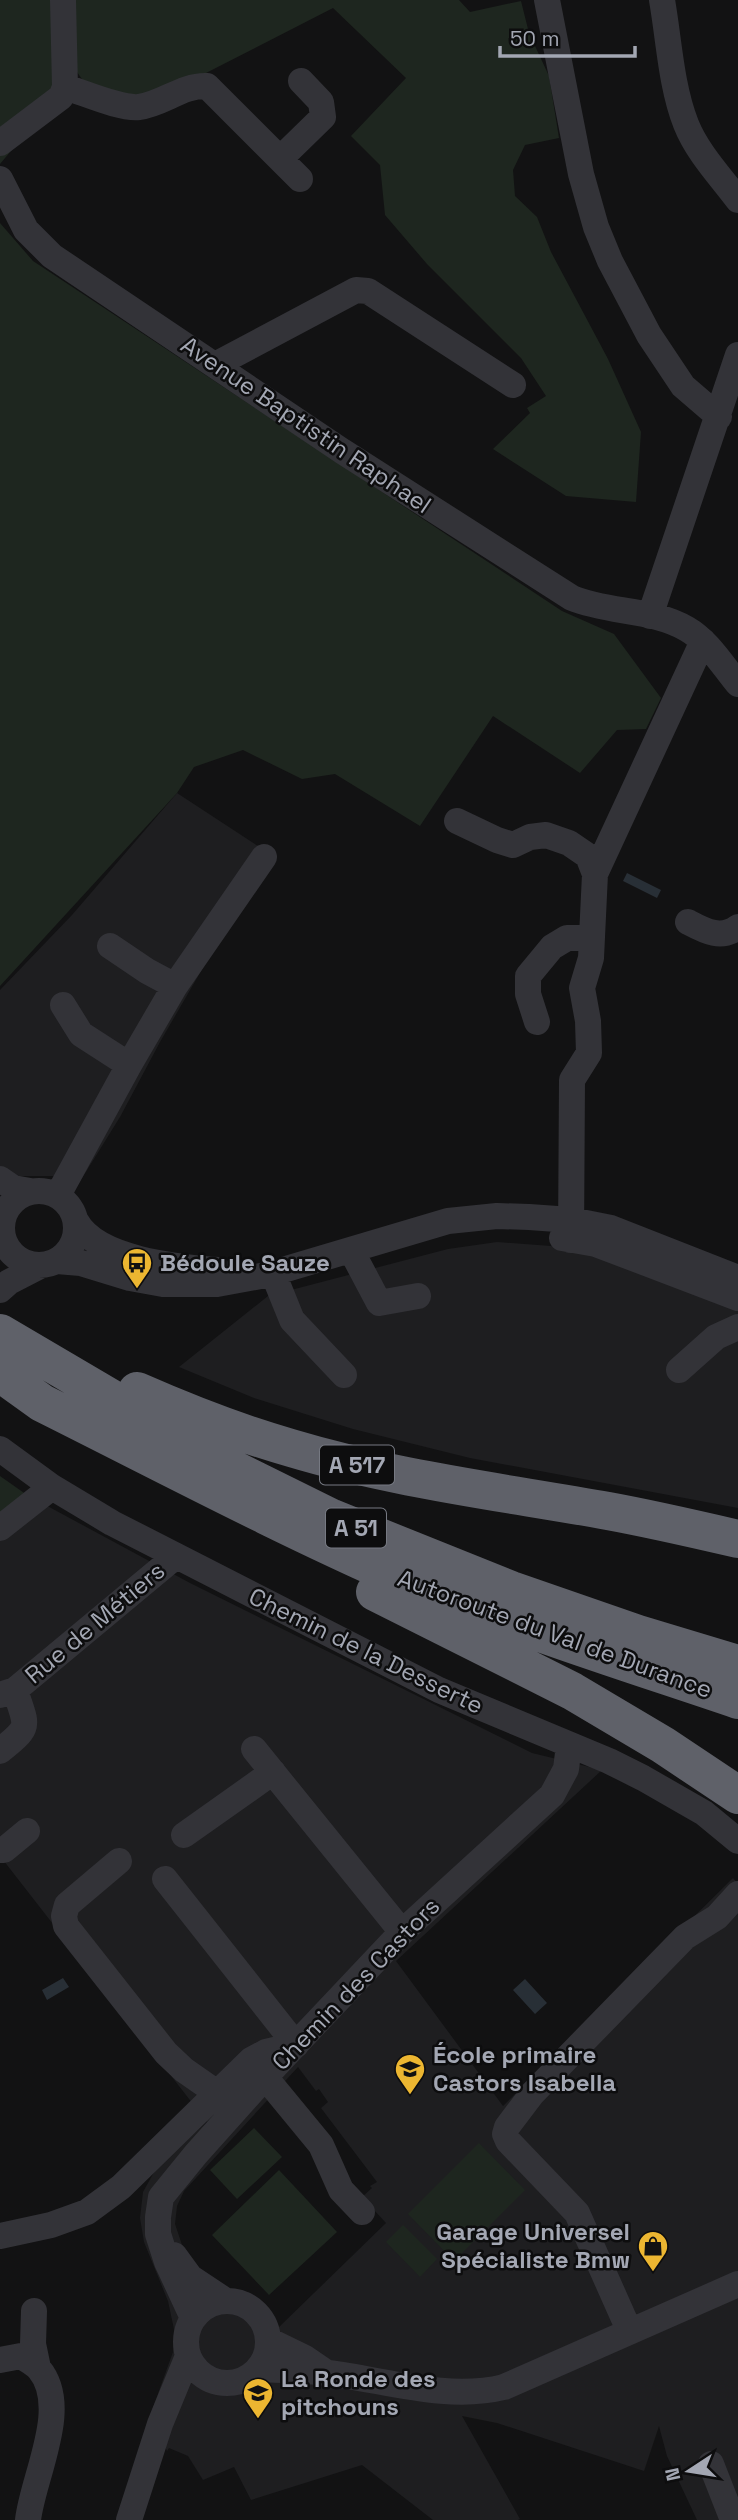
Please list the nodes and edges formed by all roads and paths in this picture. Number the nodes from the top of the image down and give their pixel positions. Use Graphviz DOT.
graph roads {
  1 [pos="63,0"];
  2 [pos="662,0"];
  3 [pos="545,7"];
  4 [pos="301,81"];
  5 [pos="65,88"];
  6 [pos="0,143"];
  7 [pos="281,159"];
  8 [pos="300,179"];
  9 [pos="0,180"];
  10 [pos="738,200"];
  11 [pos="738,355"];
  12 [pos="215,365"];
  13 [pos="513,385"];
  14 [pos="719,417"];
  15 [pos="650,616"];
  16 [pos="703,641"];
  17 [pos="738,684"];
  18 [pos="457,821"];
  19 [pos="264,857"];
  20 [pos="594,874"];
  21 [pos="688,922"];
  22 [pos="738,927"];
  23 [pos="591,938"];
  24 [pos="110,946"];
  25 [pos="175,986"];
  26 [pos="63,1005"];
  27 [pos="537,1022"];
  28 [pos="129,1065"];
  29 [pos="0,1179"];
  30 [pos="30,1191"];
  31 [pos="58,1195"];
  32 [pos="76,1221"];
  33 [pos="571,1230"];
  34 [pos="4,1234"];
  35 [pos="351,1250"];
  36 [pos="50,1263"];
  37 [pos="279,1271"];
  38 [pos="738,1278"];
  39 [pos="4,1286"];
  40 [pos="418,1296"];
  41 [pos="738,1297"];
  42 [pos="0,1319"];
  43 [pos="738,1327"];
  44 [pos="0,1333"];
  45 [pos="679,1370"];
  46 [pos="0,1373"];
  47 [pos="344,1375"];
  48 [pos="42,1403"];
  49 [pos="0,1450"];
  50 [pos="52,1487"];
  51 [pos="0,1528"];
  52 [pos="738,1539"];
  53 [pos="176,1556"];
  54 [pos="738,1664"];
  55 [pos="8,1693"];
  56 [pos="738,1700"];
  57 [pos="569,1745"];
  58 [pos="254,1749"];
  59 [pos="0,1751"];
  60 [pos="273,1772"];
  61 [pos="738,1795"];
  62 [pos="27,1831"];
  63 [pos="184,1835"];
  64 [pos="738,1841"];
  65 [pos="0,1850"];
  66 [pos="118,1861"];
  67 [pos="165,1879"];
  68 [pos="738,1894"];
  69 [pos="402,1932"];
  70 [pos="296,2045"];
  71 [pos="265,2077"];
  72 [pos="217,2093"];
  73 [pos="362,2212"];
  74 [pos="158,2234"];
  75 [pos="0,2236"];
  76 [pos="738,2284"];
  77 [pos="226,2301"];
  78 [pos="34,2311"];
  79 [pos="193,2318"];
  80 [pos="629,2330"];
  81 [pos="268,2340"];
  82 [pos="188,2356"];
  83 [pos="0,2360"];
  84 [pos="38,2368"];
  85 [pos="258,2369"];
  86 [pos="325,2372"];
  87 [pos="213,2381"];
  88 [pos="160,2424"];
  89 [pos="711,2464"];
  90 [pos="28,2520"];
  91 [pos="129,2520"];
  92 [pos="733,2520"];
  1 -- 5 [label="street"];
  2 -- 10 [label="street"];
  3 -- 14 [label="street"];
  4 -- 7 [label="street"];
  5 -- 6 [label="street"];
  5 -- 7 [label="street"];
  7 -- 8 [label="street"];
  9 -- 12 [label="street, Avenue Baptistin Raphael"];
  11 -- 14 [label="street"];
  12 -- 13 [label="street"];
  12 -- 15 [label="street, Avenue Baptistin Raphael"];
  14 -- 15 [label="street"];
  15 -- 16 [label="street, Avenue Baptistin Raphael"];
  16 -- 17 [label="street, Avenue Baptistin Raphael"];
  16 -- 20 [label="street"];
  18 -- 20 [label="street"];
  19 -- 25 [label="street"];
  20 -- 23 [label="street"];
  21 -- 22 [label="street"];
  23 -- 27 [label="street"];
  23 -- 33 [label="street"];
  24 -- 25 [label="street"];
  25 -- 28 [label="street"];
  26 -- 28 [label="street"];
  28 -- 31 [label="street"];
  29 -- 30 [label="street"];
  30 -- 31 [label="street"];
  30 -- 34 [label="street"];
  31 -- 32 [label="street"];
  32 -- 36 [label="street"];
  32 -- 37 [label="street"];
  33 -- 35 [label="street"];
  33 -- 38 [label="street"];
  33 -- 41 [label="street"];
  34 -- 36 [label="street"];
  34 -- 39 [label="street"];
  35 -- 37 [label="street"];
  35 -- 40 [label="street"];
  36 -- 37 [label="street"];
  36 -- 39 [label="street"];
  37 -- 47 [label="street"];
  42 -- 52 [label="highway, A 517"];
  43 -- 45 [label="street"];
  44 -- 54 [label="highway, Autoroute du Val de Durance / A 51"];
  46 -- 48 [label="highway, Autoroute du Val de Durance / A 51"];
  48 -- 56 [label="highway, Autoroute du Val de Durance / A 51"];
  48 -- 61 [label="highway"];
  49 -- 50 [label="street, Chemin de la Desserte"];
  50 -- 51 [label="street"];
  50 -- 53 [label="street, Chemin de la Desserte"];
  53 -- 55 [label="street, Rue de Métiers"];
  53 -- 57 [label="street, Chemin de la Desserte"];
  55 -- 59 [label="street"];
  57 -- 64 [label="street, Chemin de la Desserte"];
  57 -- 69 [label="street, Chemin des Castors"];
  58 -- 60 [label="street"];
  60 -- 63 [label="street"];
  60 -- 69 [label="street"];
  62 -- 65 [label="street"];
  66 -- 72 [label="street"];
  67 -- 70 [label="street"];
  68 -- 80 [label="street"];
  69 -- 70 [label="street, Chemin des Castors"];
  70 -- 71 [label="street, Chemin des Castors"];
  70 -- 72 [label="street"];
  71 -- 73 [label="street"];
  71 -- 74 [label="street, Chemin des Castors"];
  72 -- 75 [label="street"];
  74 -- 77 [label="street"];
  74 -- 79 [label="street, Chemin des Castors"];
  76 -- 80 [label="street"];
  77 -- 79 [label="street"];
  77 -- 81 [label="street"];
  78 -- 84 [label="street"];
  79 -- 82 [label="street"];
  80 -- 86 [label="street"];
  81 -- 85 [label="street"];
  81 -- 86 [label="street"];
  82 -- 87 [label="street"];
  82 -- 88 [label="street"];
  83 -- 84 [label="street"];
  84 -- 90 [label="street"];
  85 -- 86 [label="street"];
  85 -- 87 [label="street"];
  87 -- 88 [label="street"];
  88 -- 91 [label="street"];
  89 -- 92 [label="street"];
}
